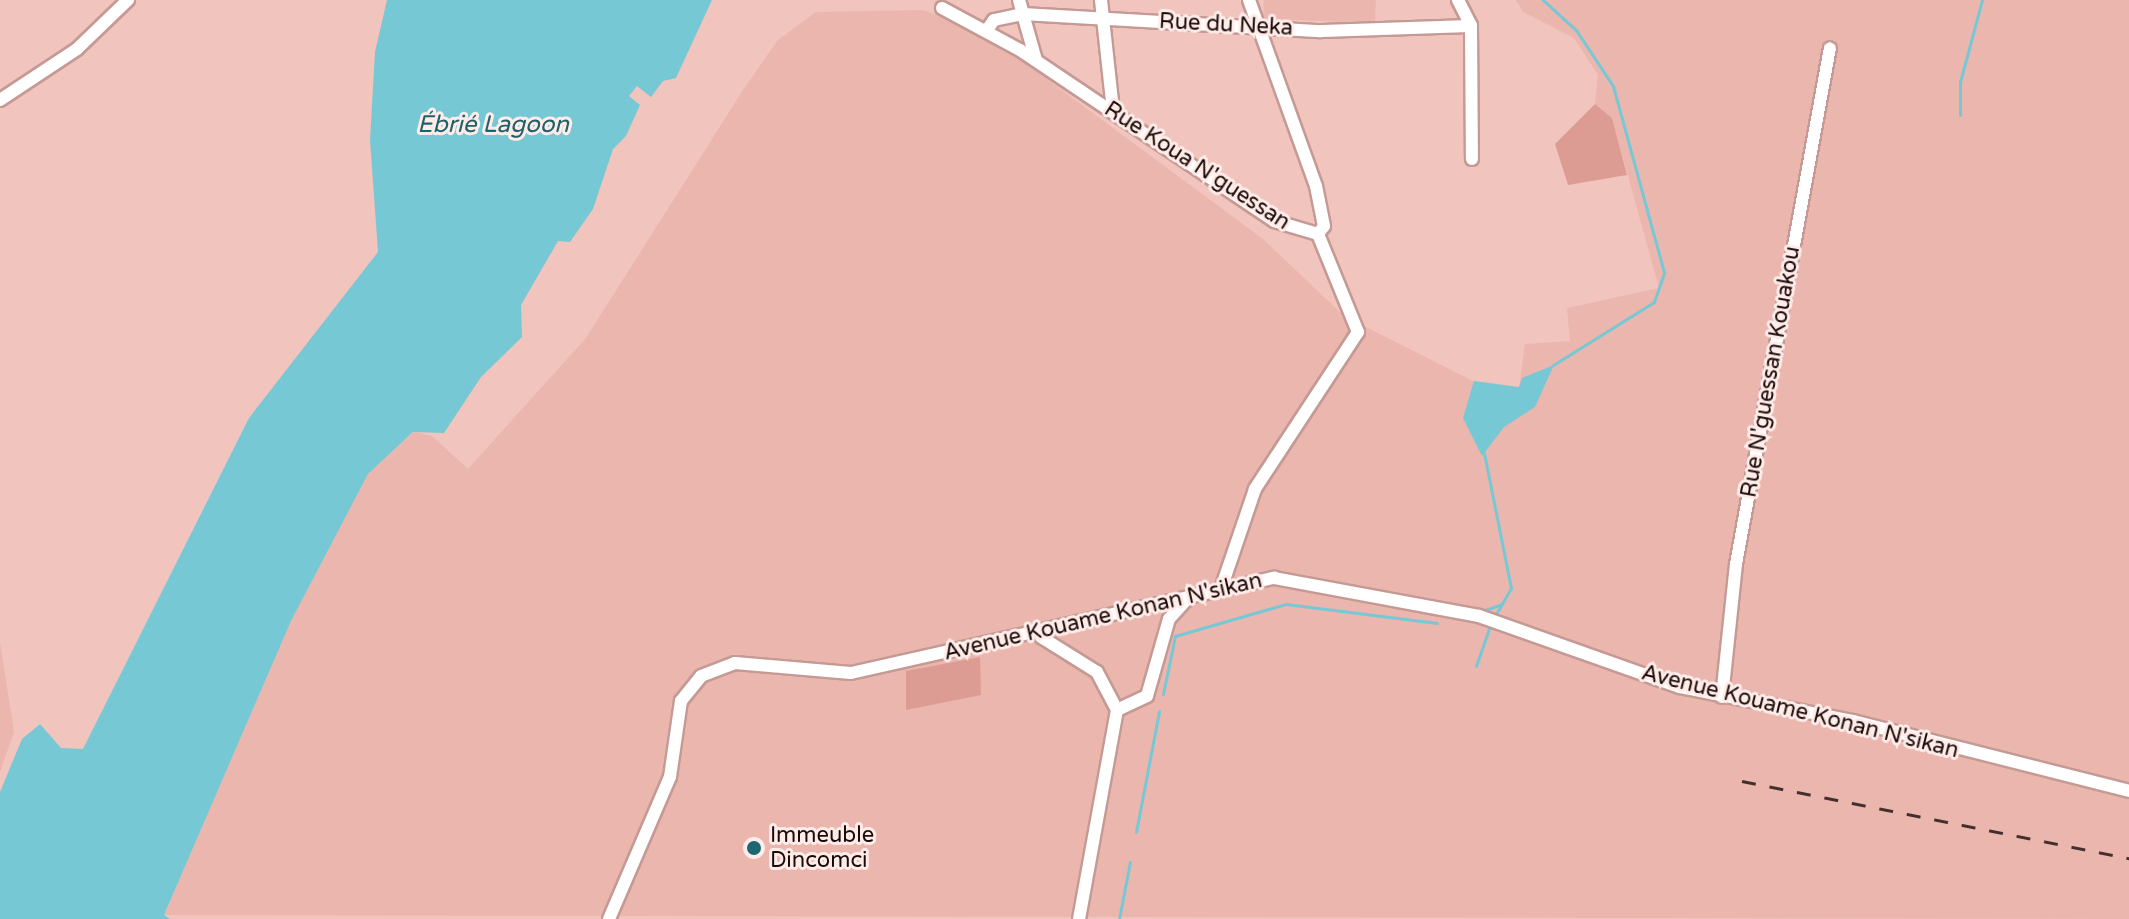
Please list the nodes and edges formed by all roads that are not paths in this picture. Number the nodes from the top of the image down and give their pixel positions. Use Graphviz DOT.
graph roads {
  1 [pos="128,0"];
  2 [pos="1019,0"];
  3 [pos="1101,0"];
  4 [pos="1249,0"];
  5 [pos="1458,0"];
  6 [pos="942,8"];
  7 [pos="1023,14"];
  8 [pos="1105,19"];
  9 [pos="1471,26"];
  10 [pos="1259,27"];
  11 [pos="987,30"];
  12 [pos="1830,48"];
  13 [pos="1036,60"];
  14 [pos="0,100"];
  15 [pos="1113,110"];
  16 [pos="1472,159"];
  17 [pos="1318,234"];
  18 [pos="1221,589"];
  19 [pos="1187,598"];
  20 [pos="1037,637"];
  21 [pos="1722,697"];
  22 [pos="1117,710"];
  23 [pos="2129,791"];
  24 [pos="609,919"];
  25 [pos="1079,919"];
  1 -- 14 [label="street"];
  2 -- 7 [label="street"];
  3 -- 8 [label="street"];
  4 -- 10 [label="street"];
  5 -- 9 [label="street"];
  6 -- 11 [label="street, Rue Koua N'guessan"];
  7 -- 8 [label="street, Rue du Neka"];
  7 -- 11 [label="street, Rue du Neka"];
  7 -- 13 [label="street"];
  8 -- 10 [label="street, Rue du Neka"];
  8 -- 15 [label="street"];
  9 -- 10 [label="street, Rue du Neka"];
  9 -- 16 [label="street"];
  10 -- 17 [label="street"];
  11 -- 13 [label="street, Rue Koua N'guessan"];
  12 -- 21 [label="street, Rue N'guessan Kouakou"];
  13 -- 15 [label="street, Rue Koua N'guessan"];
  15 -- 17 [label="street, Rue Koua N'guessan"];
  17 -- 18 [label="street, Rue Koua N'guessan"];
  18 -- 19 [label="street, Avenue Kouame Konan N'sikan"];
  18 -- 21 [label="street, Avenue Kouame Konan N'sikan"];
  19 -- 20 [label="street, Avenue Kouame Konan N'sikan"];
  19 -- 22 [label="street"];
  20 -- 22 [label="street"];
  20 -- 24 [label="street, Avenue Kouame Konan N'sikan"];
  21 -- 23 [label="street, Avenue Kouame Konan N'sikan"];
  22 -- 25 [label="street"];
}
